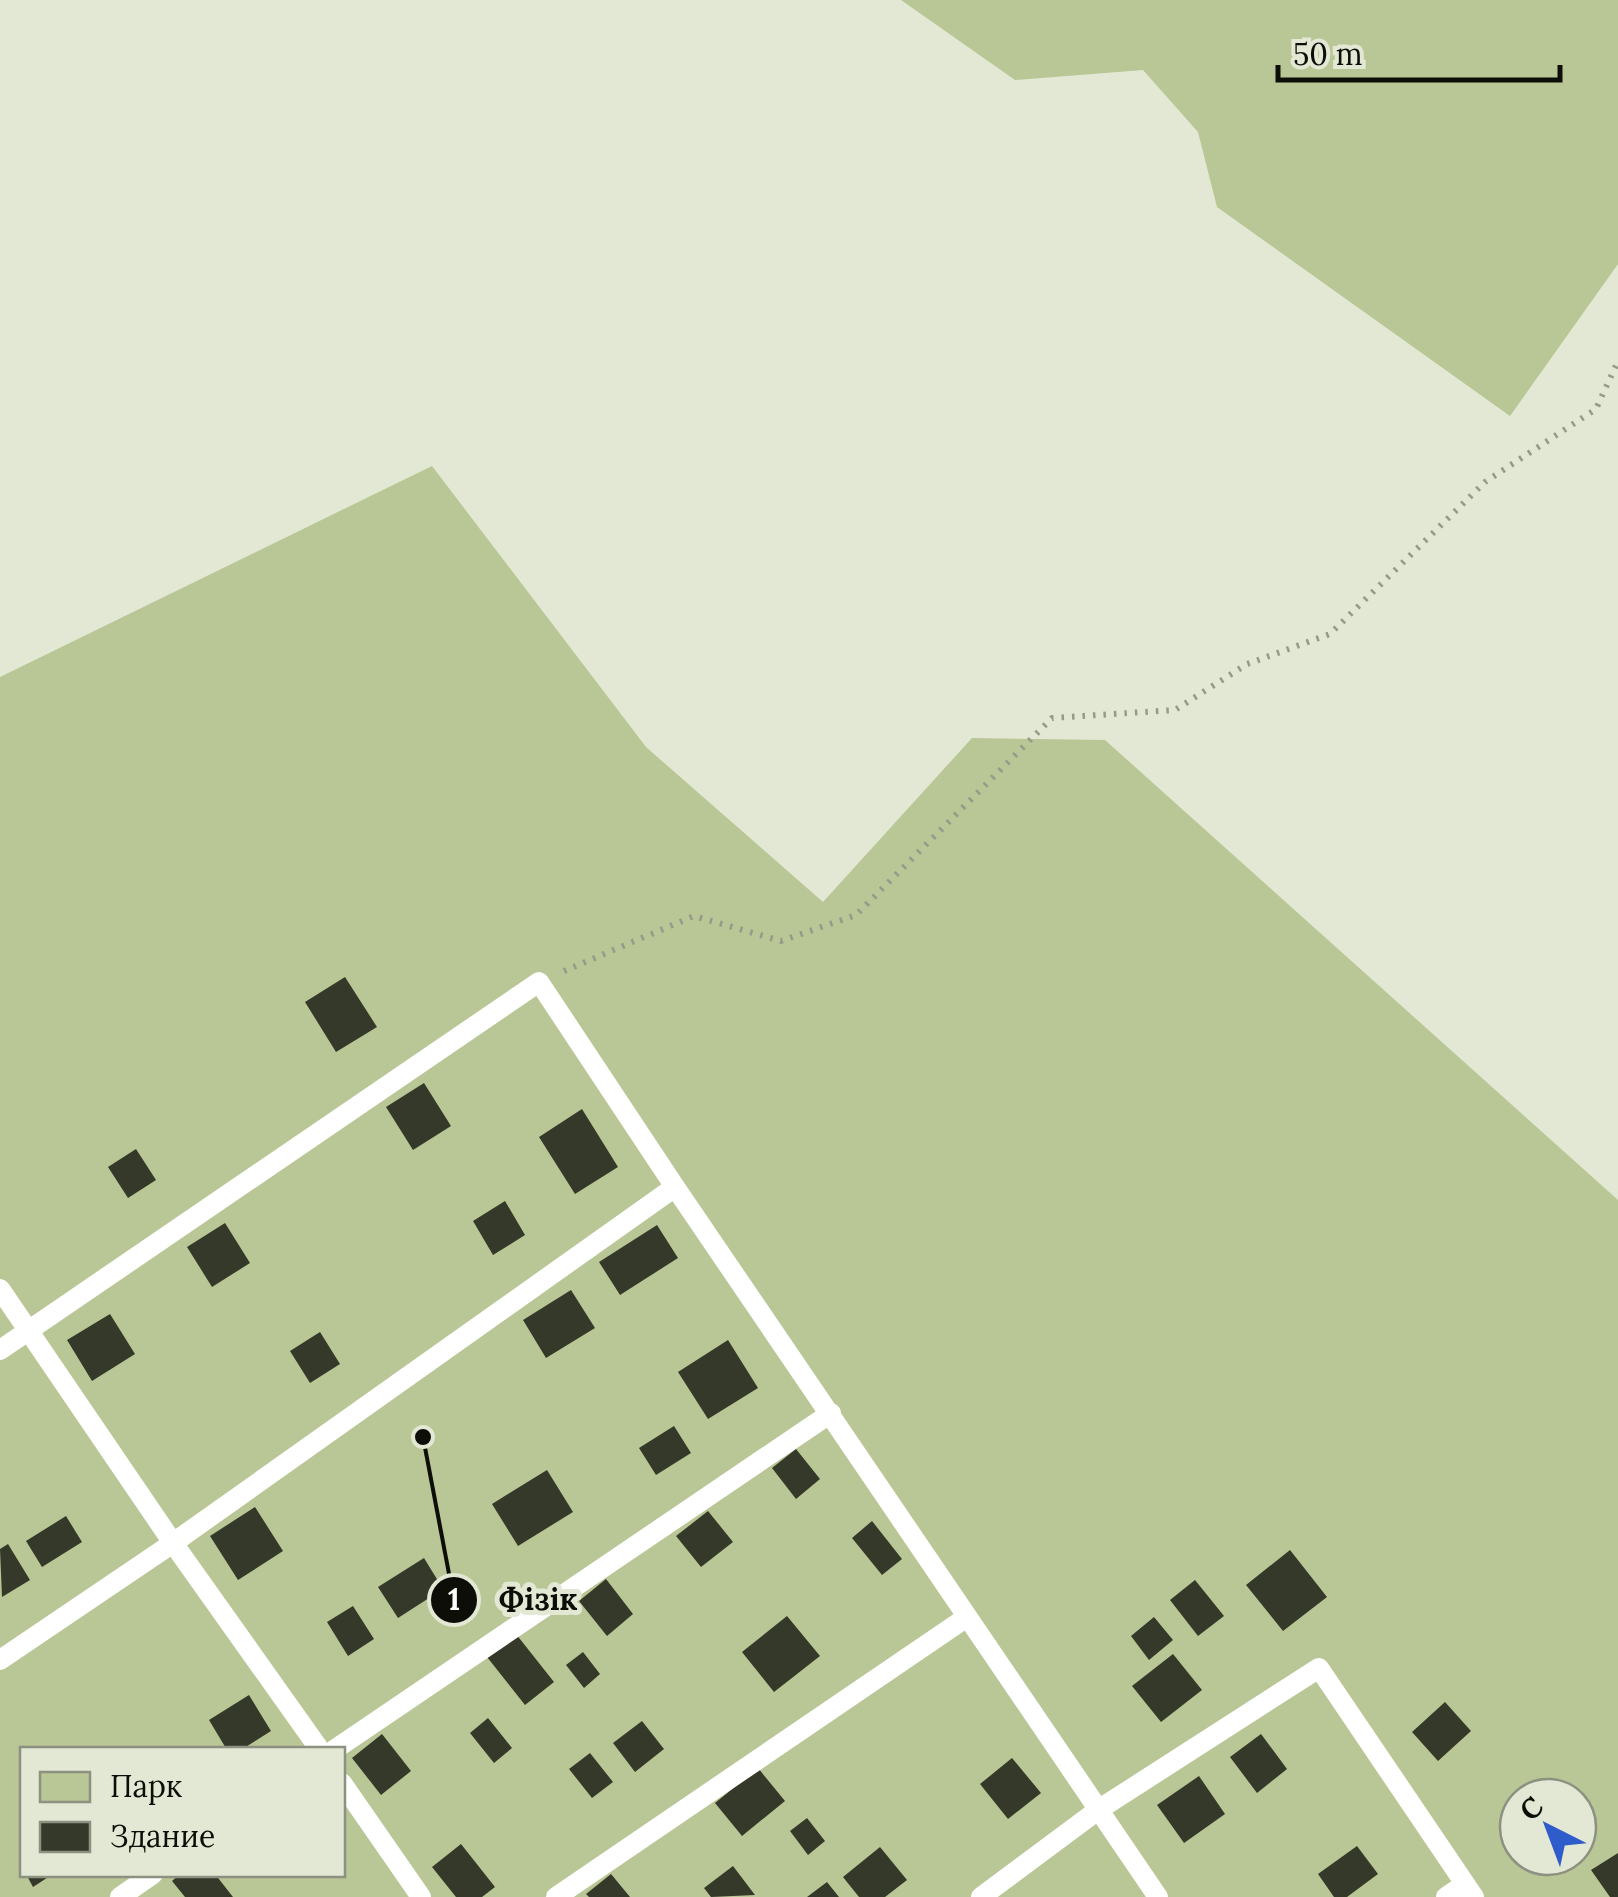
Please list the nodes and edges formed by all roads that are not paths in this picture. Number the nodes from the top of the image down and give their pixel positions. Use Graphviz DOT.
graph roads {
  1 [pos="674,1187"];
  2 [pos="0,1289"];
  3 [pos="26,1331"];
  4 [pos="0,1350"];
  5 [pos="831,1413"];
  6 [pos="172,1543"];
  7 [pos="967,1617"];
  8 [pos="0,1660"];
  9 [pos="318,1747"];
  10 [pos="338,1747"];
  11 [pos="345,1786"];
  12 [pos="1098,1810"];
  13 [pos="148,1877"];
  14 [pos="1469,1890"];
  15 [pos="120,1897"];
  16 [pos="421,1897"];
  17 [pos="556,1897"];
  18 [pos="981,1897"];
  19 [pos="1158,1897"];
  20 [pos="1446,1897"];
  1 -- 3 [label="lane"];
  1 -- 5 [label="lane"];
  1 -- 6 [label="lane"];
  2 -- 3 [label="lane"];
  3 -- 4 [label="lane"];
  3 -- 6 [label="lane"];
  5 -- 7 [label="lane"];
  5 -- 10 [label="lane"];
  6 -- 8 [label="lane"];
  6 -- 9 [label="lane"];
  7 -- 12 [label="lane"];
  7 -- 17 [label="lane"];
  11 -- 16 [label="lane"];
  12 -- 14 [label="lane"];
  12 -- 18 [label="lane"];
  12 -- 19 [label="lane"];
  13 -- 15 [label="lane"];
  14 -- 20 [label="lane"];
}
